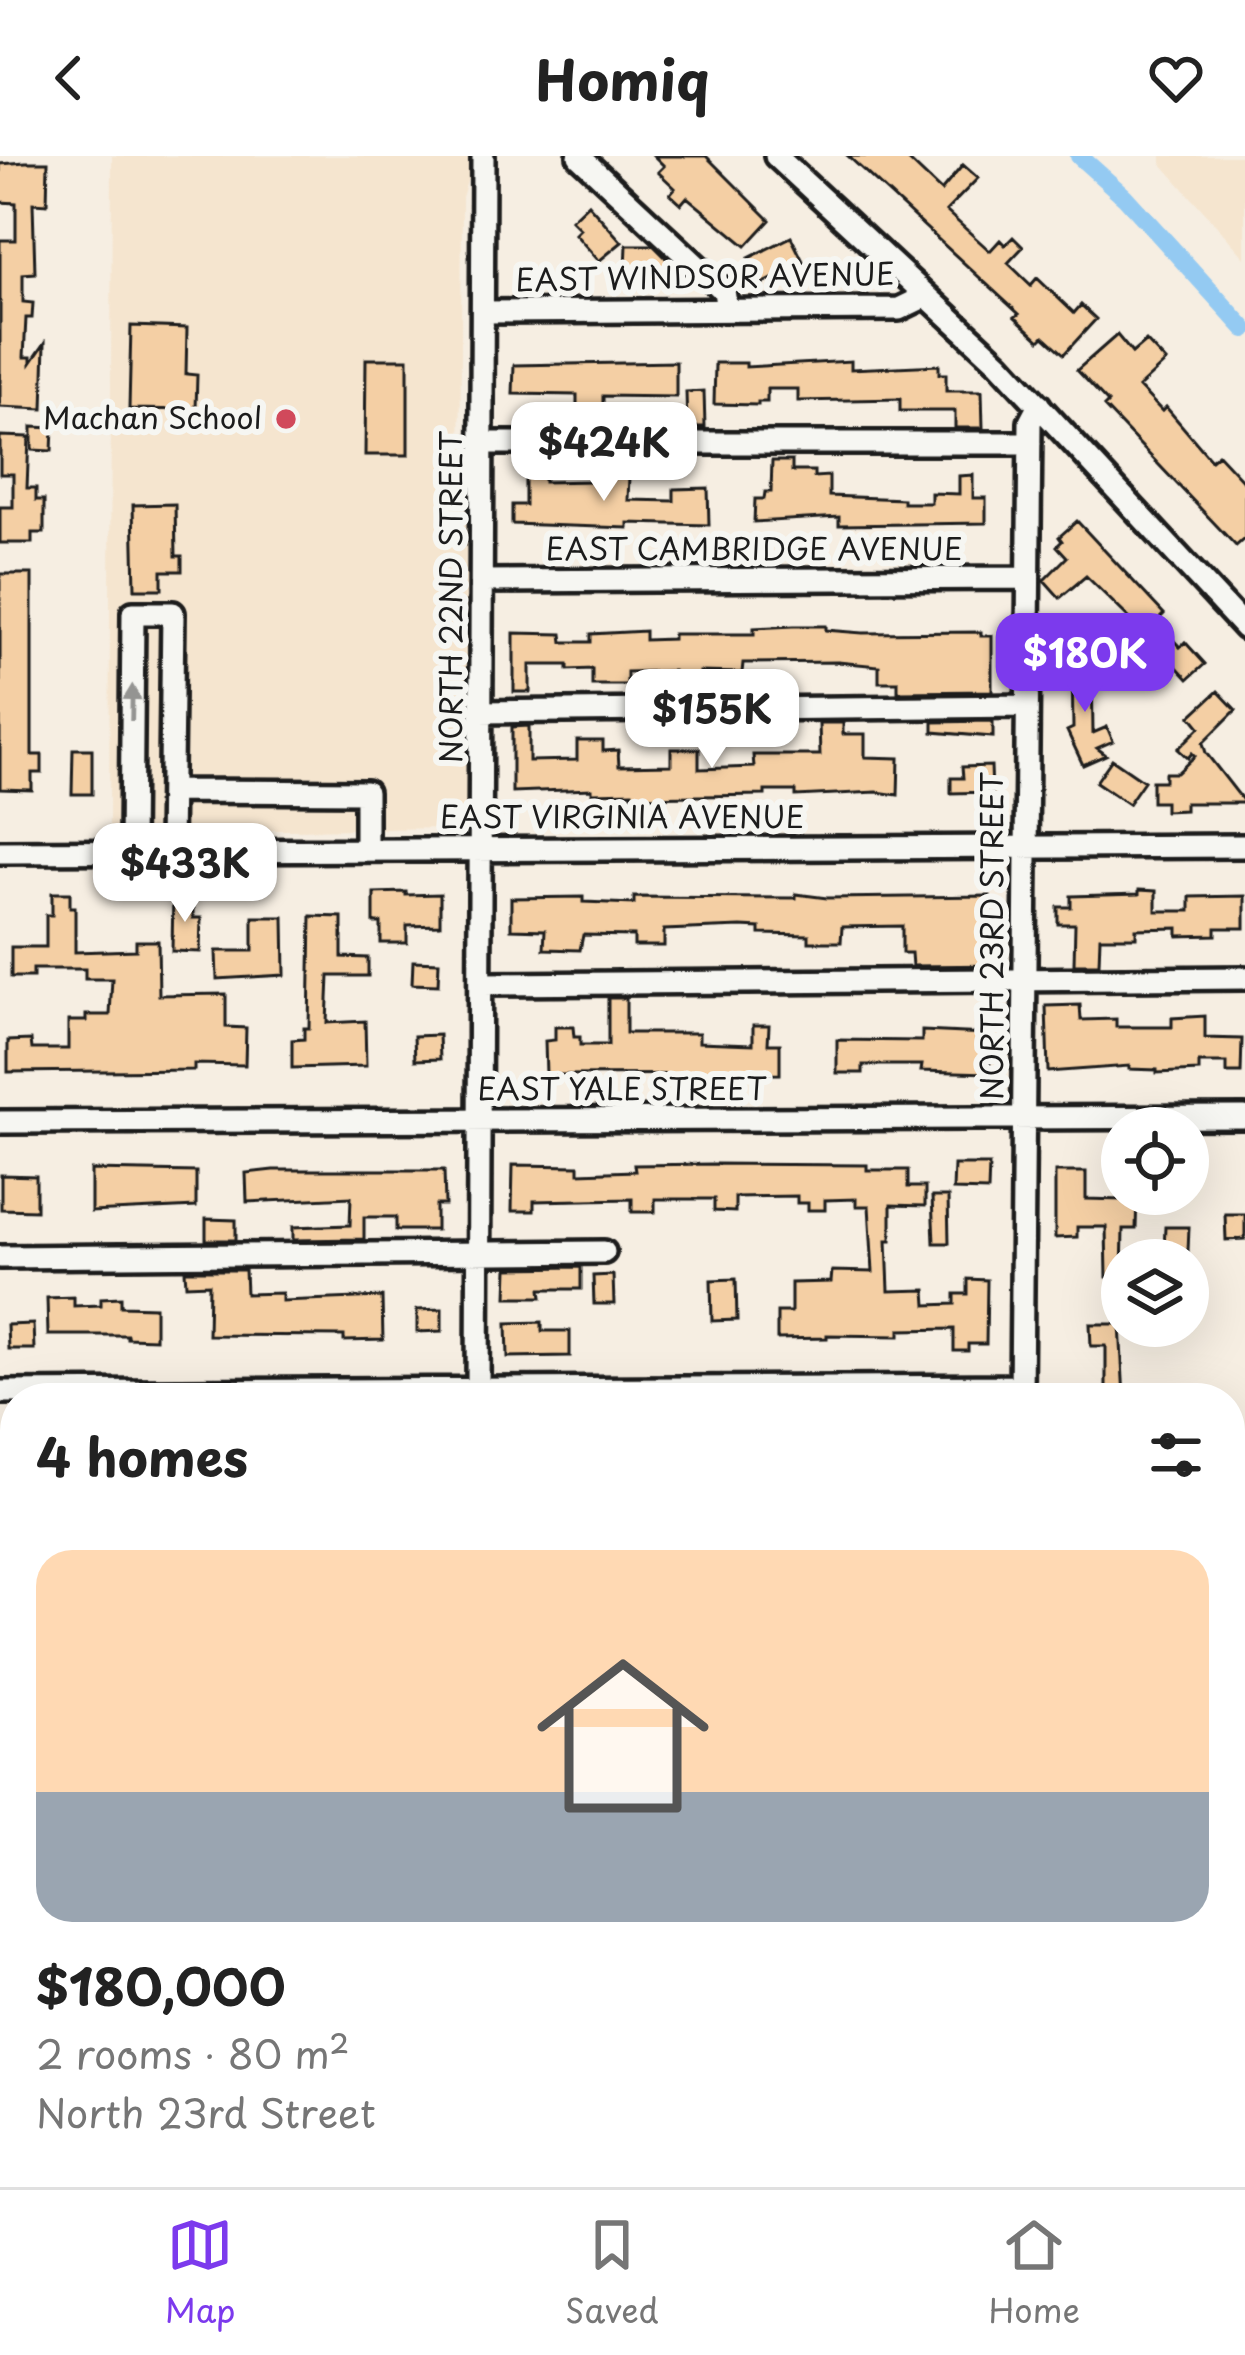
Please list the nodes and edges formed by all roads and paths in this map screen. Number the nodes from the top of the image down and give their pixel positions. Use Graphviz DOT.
graph roads {
  1 [pos="483,156"];
  2 [pos="579,156"];
  3 [pos="776,156"];
  4 [pos="926,296"];
  5 [pos="727,310"];
  6 [pos="483,312"];
  7 [pos="1039,405"];
  8 [pos="482,443"];
  9 [pos="1030,443"];
  10 [pos="1026,578"];
  11 [pos="482,581"];
  12 [pos="1245,628"];
  13 [pos="1025,706"];
  14 [pos="481,712"];
  15 [pos="171,791"];
  16 [pos="1245,846"];
  17 [pos="481,848"];
  18 [pos="1024,848"];
  19 [pos="366,849"];
  20 [pos="170,850"];
  21 [pos="131,851"];
  22 [pos="0,852"];
  23 [pos="1245,978"];
  24 [pos="1023,979"];
  25 [pos="480,984"];
  26 [pos="1245,1117"];
  27 [pos="480,1120"];
  28 [pos="1022,1120"];
  29 [pos="0,1122"];
  30 [pos="478,1252"];
  31 [pos="604,1252"];
  32 [pos="0,1257"];
  33 [pos="478,1383"];
  34 [pos="1021,1383"];
  1 -- 6 [label="street, NORTH 22ND STREET"];
  2 -- 5 [label="street"];
  3 -- 4 [label="street"];
  4 -- 5 [label="street, EAST WINDSOR AVENUE"];
  4 -- 7 [label="street"];
  5 -- 6 [label="street, EAST WINDSOR AVENUE"];
  6 -- 8 [label="street, NORTH 22ND STREET"];
  7 -- 9 [label="street, NORTH 23RD STREET"];
  7 -- 12 [label="street"];
  8 -- 9 [label="street"];
  8 -- 11 [label="street, NORTH 22ND STREET"];
  9 -- 10 [label="street, NORTH 23RD STREET"];
  10 -- 11 [label="street, EAST CAMBRIDGE AVENUE"];
  10 -- 13 [label="street, NORTH 23RD STREET"];
  11 -- 14 [label="street, NORTH 22ND STREET"];
  13 -- 14 [label="street"];
  13 -- 18 [label="street, NORTH 23RD STREET"];
  14 -- 17 [label="street, NORTH 22ND STREET"];
  15 -- 19 [label="street"];
  15 -- 20 [label="street"];
  21 -- 15 [label="street, one-way"];
  16 -- 18 [label="street, EAST VIRGINIA AVENUE"];
  17 -- 18 [label="street, EAST VIRGINIA AVENUE"];
  17 -- 19 [label="street, EAST VIRGINIA AVENUE"];
  17 -- 25 [label="street, NORTH 22ND STREET"];
  18 -- 24 [label="street, NORTH 23RD STREET"];
  19 -- 20 [label="street, EAST VIRGINIA AVENUE"];
  20 -- 21 [label="street, EAST VIRGINIA AVENUE"];
  21 -- 22 [label="street, EAST VIRGINIA AVENUE"];
  23 -- 24 [label="street"];
  24 -- 25 [label="street"];
  24 -- 28 [label="street, NORTH 23RD STREET"];
  25 -- 27 [label="street, NORTH 22ND STREET"];
  26 -- 28 [label="street, EAST YALE STREET"];
  27 -- 28 [label="street, EAST YALE STREET"];
  27 -- 29 [label="street, EAST YALE STREET"];
  27 -- 30 [label="street, NORTH 22ND STREET"];
  28 -- 34 [label="street, NORTH 23RD STREET"];
  30 -- 31 [label="street"];
  30 -- 32 [label="street"];
  30 -- 33 [label="street, NORTH 22ND STREET"];
}
